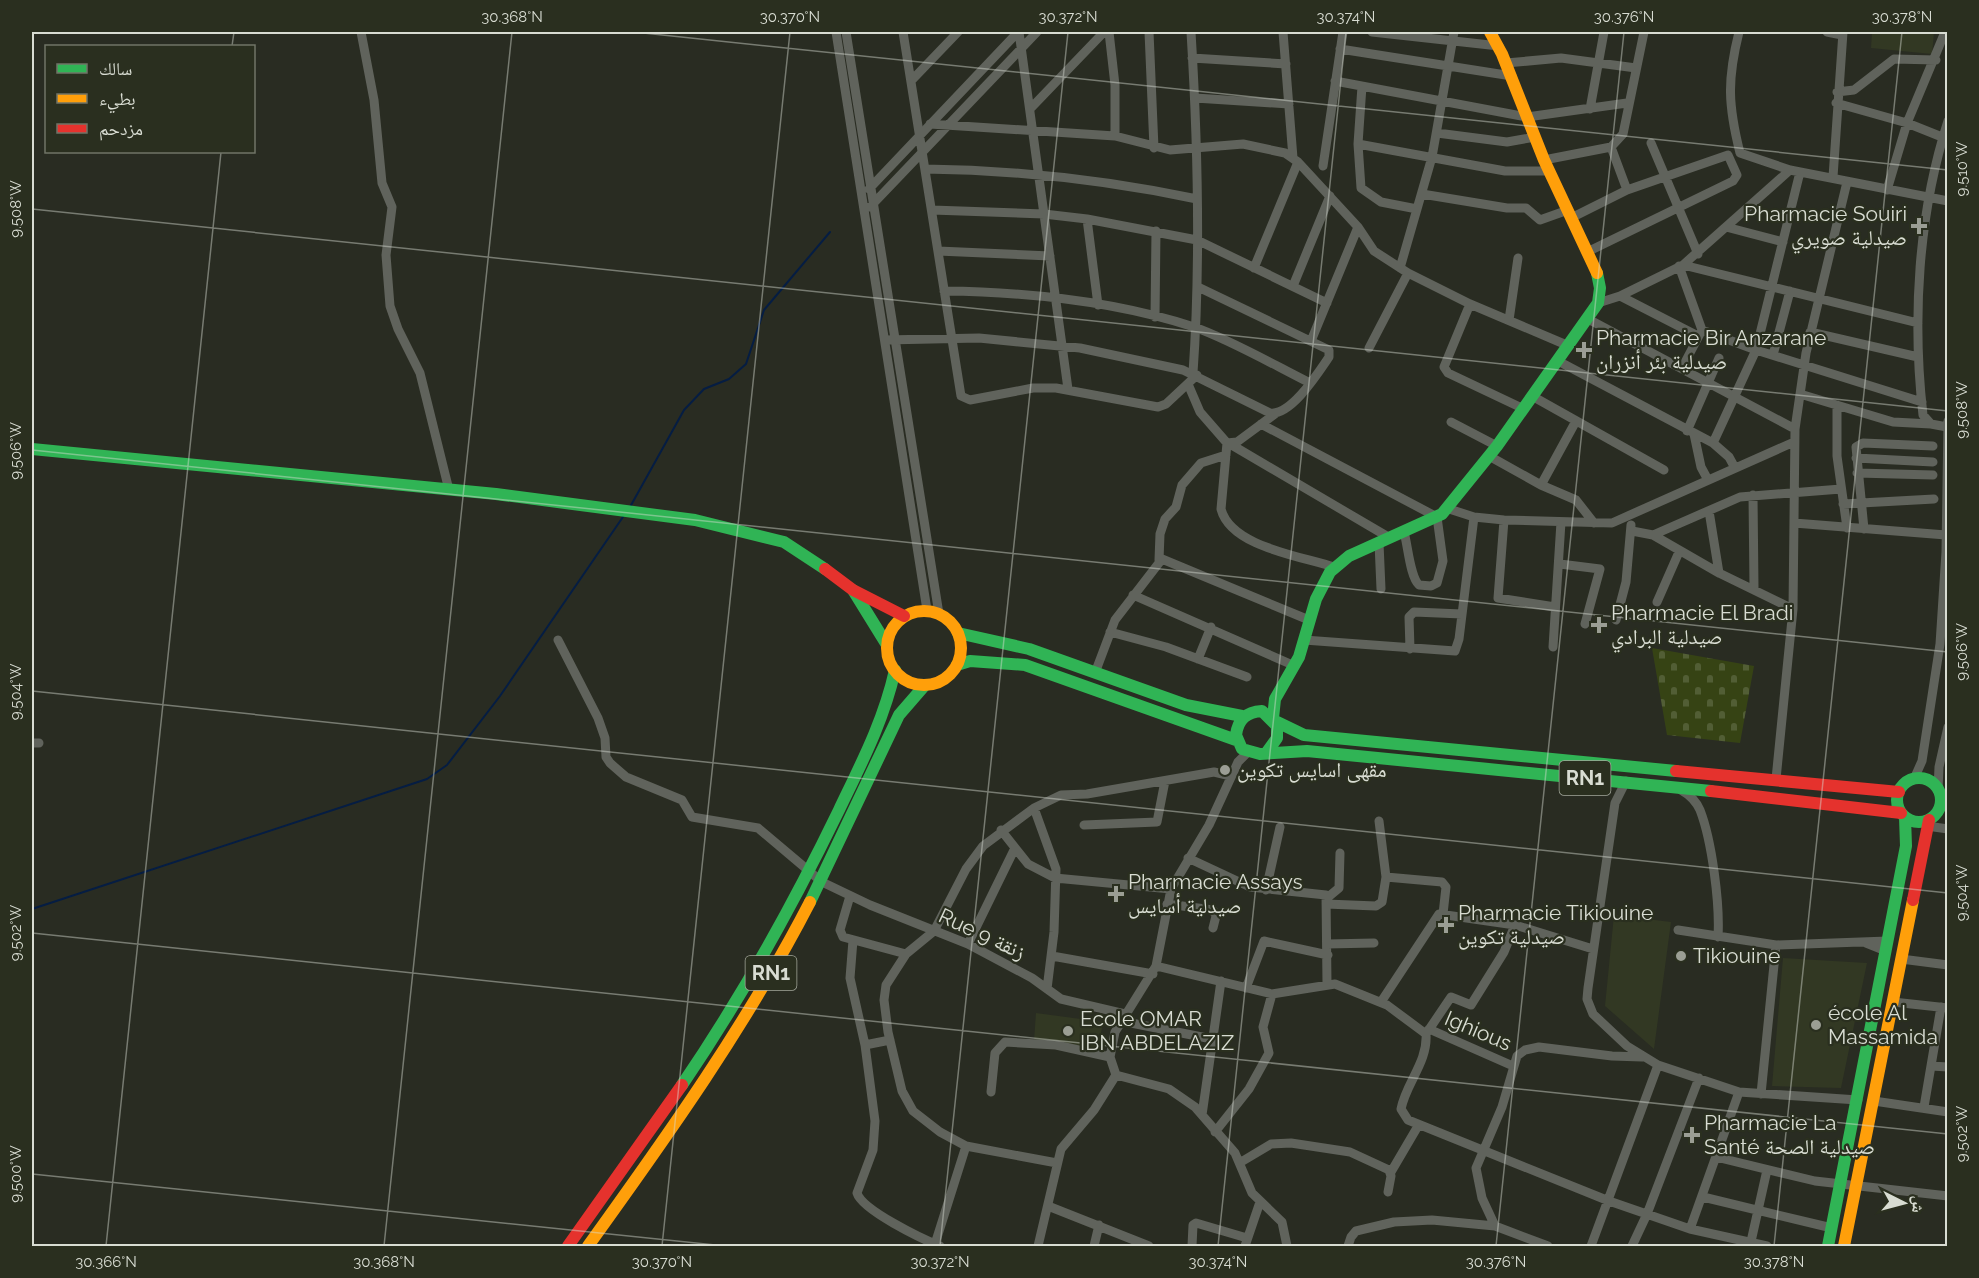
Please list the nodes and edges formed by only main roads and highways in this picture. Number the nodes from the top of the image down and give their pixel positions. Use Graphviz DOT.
graph roads {
  1 [pos="1490,32"];
  2 [pos="32,449"];
  3 [pos="853,590"];
  4 [pos="904,616"];
  5 [pos="958,633"];
  6 [pos="887,645"];
  7 [pos="957,665"];
  8 [pos="895,670"];
  9 [pos="925,685"];
  10 [pos="1280,689"];
  11 [pos="1254,711"];
  12 [pos="1242,716"];
  13 [pos="1274,720"];
  14 [pos="1237,741"];
  15 [pos="1267,752"];
  16 [pos="1899,792"];
  17 [pos="1942,794"];
  18 [pos="1903,815"];
  19 [pos="1935,818"];
  20 [pos="568,1246"];
  21 [pos="588,1246"];
  22 [pos="1828,1246"];
  23 [pos="1845,1246"];
  1 -- 10 [label="main road"];
  2 -- 3 [label="main road"];
  3 -- 4 [label="main road"];
  3 -- 6 [label="main road"];
  4 -- 5 [label="main road"];
  4 -- 6 [label="main road"];
  5 -- 7 [label="main road"];
  5 -- 12 [label="main road"];
  6 -- 8 [label="main road, RN1"];
  7 -- 9 [label="main road, RN1"];
  7 -- 14 [label="main road"];
  8 -- 9 [label="main road"];
  8 -- 20 [label="main road, RN1"];
  9 -- 21 [label="main road, RN1"];
  10 -- 11 [label="main road"];
  10 -- 13 [label="main road"];
  11 -- 12 [label="main road"];
  11 -- 13 [label="main road, RN1"];
  12 -- 14 [label="main road"];
  13 -- 15 [label="main road"];
  13 -- 16 [label="main road, RN1"];
  14 -- 15 [label="main road, RN1"];
  15 -- 18 [label="main road, RN1"];
  16 -- 17 [label="main road"];
  16 -- 18 [label="main road"];
  17 -- 19 [label="main road"];
  18 -- 19 [label="main road, RN1"];
  18 -- 22 [label="main road"];
  19 -- 23 [label="main road"];
}
